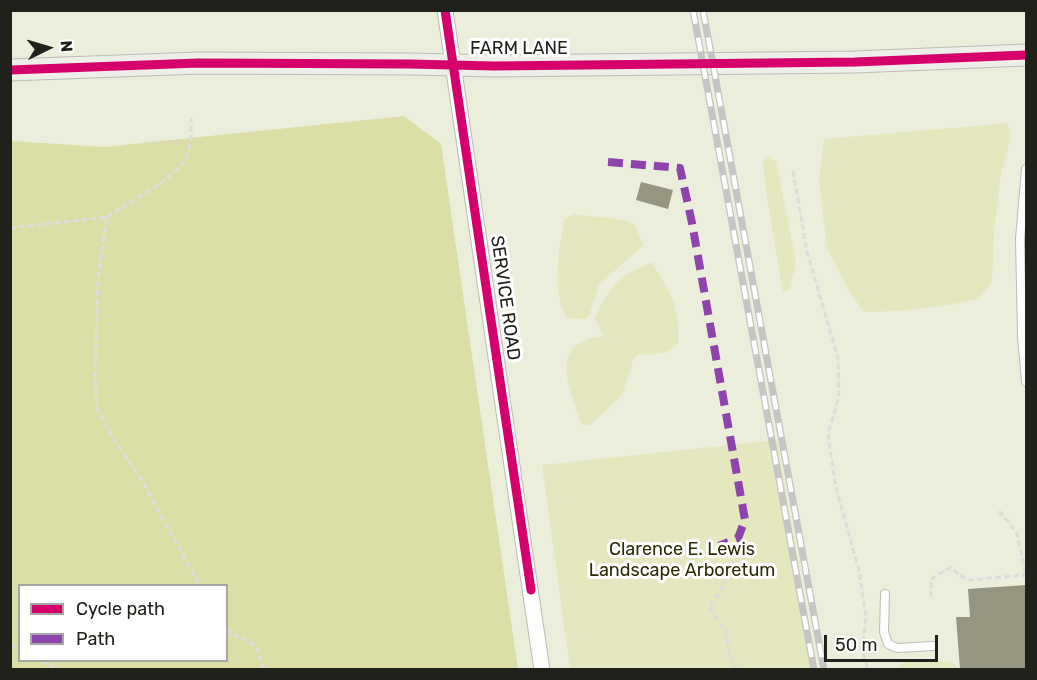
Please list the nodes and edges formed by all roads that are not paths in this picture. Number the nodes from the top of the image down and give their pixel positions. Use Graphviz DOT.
graph roads {
  1 [pos="445,10"];
  2 [pos="1026,55"];
  3 [pos="455,65"];
  4 [pos="10,69"];
  5 [pos="1026,169"];
  6 [pos="1026,382"];
  7 [pos="885,594"];
  8 [pos="933,646"];
  9 [pos="542,669"];
  1 -- 3 [label="street, SERVICE ROAD"];
  2 -- 3 [label="street, FARM LANE"];
  3 -- 4 [label="street, FARM LANE"];
  3 -- 9 [label="street, SERVICE ROAD"];
  5 -- 6 [label="lane"];
  7 -- 8 [label="lane"];
}
